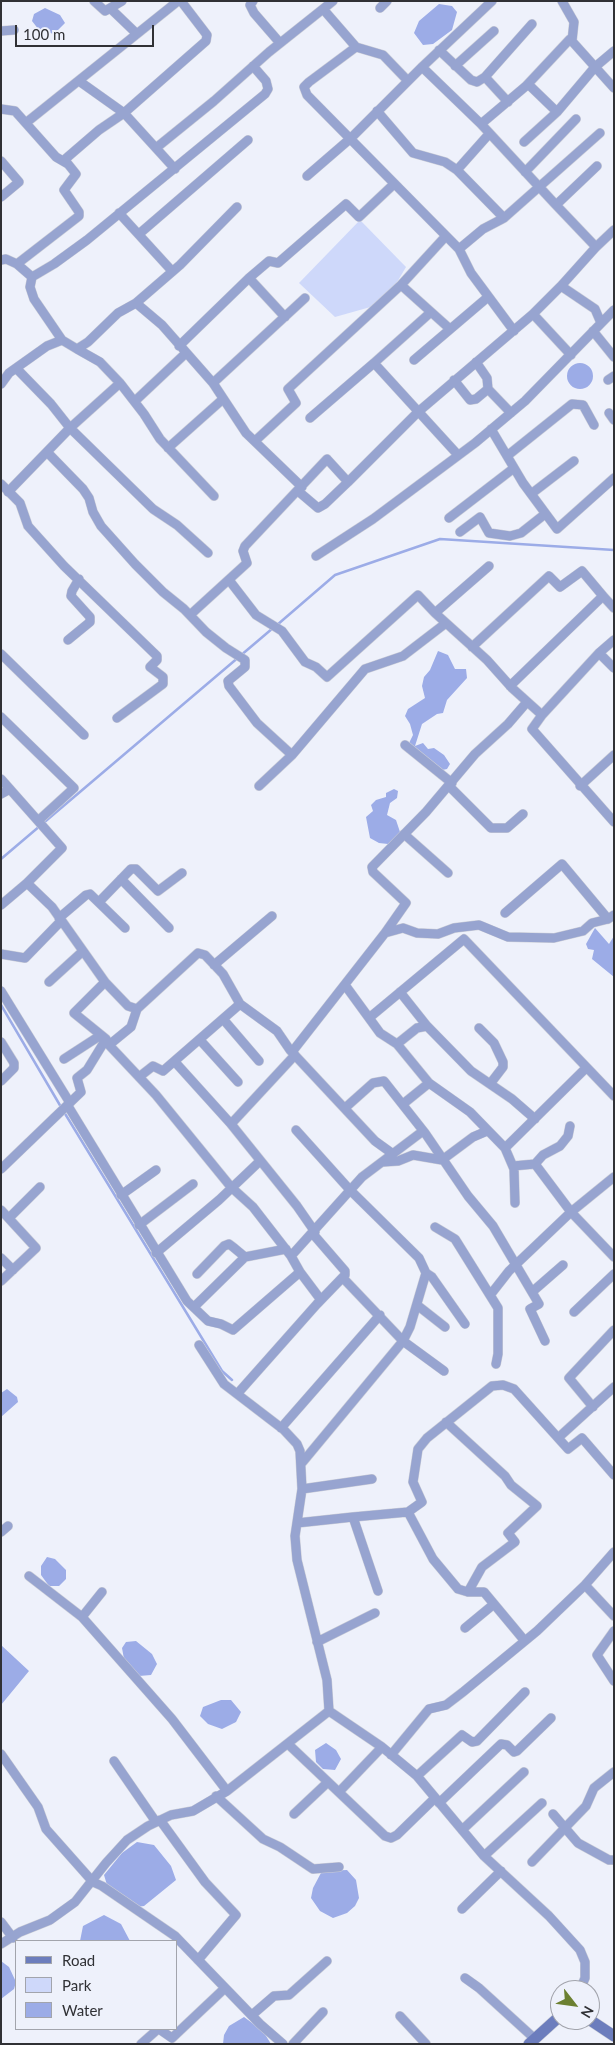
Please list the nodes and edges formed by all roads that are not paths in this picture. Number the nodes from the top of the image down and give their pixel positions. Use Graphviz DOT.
graph roads {
  1 [pos="94,1"];
  2 [pos="122,1"];
  3 [pos="178,1"];
  4 [pos="181,1"];
  5 [pos="253,1"];
  6 [pos="333,1"];
  7 [pos="492,1"];
  8 [pos="562,1"];
  9 [pos="111,9"];
  10 [pos="323,9"];
  11 [pos="532,24"];
  12 [pos="14,30"];
  13 [pos="1,31"];
  14 [pos="494,31"];
  15 [pos="137,34"];
  16 [pos="572,41"];
  17 [pos="280,43"];
  18 [pos="356,47"];
  19 [pos="439,50"];
  20 [pos="614,51"];
  21 [pos="253,66"];
  22 [pos="422,66"];
  23 [pos="455,66"];
  24 [pos="595,67"];
  25 [pos="485,77"];
  26 [pos="79,81"];
  27 [pos="408,81"];
  28 [pos="528,84"];
  29 [pos="614,88"];
  30 [pos="508,102"];
  31 [pos="1,109"];
  32 [pos="377,111"];
  33 [pos="557,112"];
  34 [pos="124,113"];
  35 [pos="576,120"];
  36 [pos="28,122"];
  37 [pos="481,124"];
  38 [pos="600,132"];
  39 [pos="489,134"];
  40 [pos="351,138"];
  41 [pos="248,140"];
  42 [pos="524,142"];
  43 [pos="156,148"];
  44 [pos="1,161"];
  45 [pos="63,161"];
  46 [pos="598,166"];
  47 [pos="175,169"];
  48 [pos="457,170"];
  49 [pos="525,172"];
  50 [pos="307,176"];
  51 [pos="394,184"];
  52 [pos="539,187"];
  53 [pos="1,197"];
  54 [pos="556,205"];
  55 [pos="237,207"];
  56 [pos="120,213"];
  57 [pos="504,218"];
  58 [pos="614,230"];
  59 [pos="139,234"];
  60 [pos="445,237"];
  61 [pos="596,247"];
  62 [pos="459,249"];
  63 [pos="1,260"];
  64 [pos="17,264"];
  65 [pos="172,272"];
  66 [pos="32,277"];
  67 [pos="248,278"];
  68 [pos="401,285"];
  69 [pos="562,286"];
  70 [pos="488,297"];
  71 [pos="305,298"];
  72 [pos="136,303"];
  73 [pos="613,311"];
  74 [pos="431,312"];
  75 [pos="534,314"];
  76 [pos="284,317"];
  77 [pos="601,323"];
  78 [pos="450,329"];
  79 [pos="593,331"];
  80 [pos="514,332"];
  81 [pos="62,340"];
  82 [pos="179,346"];
  83 [pos="77,349"];
  84 [pos="186,353"];
  85 [pos="571,355"];
  86 [pos="614,357"];
  87 [pos="414,360"];
  88 [pos="476,362"];
  89 [pos="374,364"];
  90 [pos="16,368"];
  91 [pos="454,380"];
  92 [pos="120,383"];
  93 [pos="213,383"];
  94 [pos="1,384"];
  95 [pos="488,389"];
  96 [pos="223,399"];
  97 [pos="135,402"];
  98 [pos="418,412"];
  99 [pos="511,413"];
  100 [pos="310,418"];
  101 [pos="594,424"];
  102 [pos="70,428"];
  103 [pos="491,429"];
  104 [pos="255,441"];
  105 [pos="168,448"];
  106 [pos="47,452"];
  107 [pos="458,455"];
  108 [pos="507,456"];
  109 [pos="574,461"];
  110 [pos="514,468"];
  111 [pos="614,478"];
  112 [pos="348,482"];
  113 [pos="1,484"];
  114 [pos="300,489"];
  115 [pos="8,492"];
  116 [pos="531,494"];
  117 [pos="214,496"];
  118 [pos="545,514"];
  119 [pos="449,518"];
  120 [pos="460,532"];
  121 [pos="208,553"];
  122 [pos="316,556"];
  123 [pos="489,566"];
  124 [pos="79,579"];
  125 [pos="229,580"];
  126 [pos="603,596"];
  127 [pos="614,608"];
  128 [pos="435,613"];
  129 [pos="190,615"];
  130 [pos="446,623"];
  131 [pos="68,640"];
  132 [pos="614,640"];
  133 [pos="472,647"];
  134 [pos="599,653"];
  135 [pos="1,654"];
  136 [pos="614,668"];
  137 [pos="510,686"];
  138 [pos="527,702"];
  139 [pos="542,715"];
  140 [pos="1,717"];
  141 [pos="117,718"];
  142 [pos="84,734"];
  143 [pos="405,745"];
  144 [pos="292,755"];
  145 [pos="614,755"];
  146 [pos="1,779"];
  147 [pos="450,784"];
  148 [pos="259,786"];
  149 [pos="580,786"];
  150 [pos="10,788"];
  151 [pos="1,794"];
  152 [pos="523,814"];
  153 [pos="614,822"];
  154 [pos="41,823"];
  155 [pos="404,834"];
  156 [pos="182,873"];
  157 [pos="448,873"];
  158 [pos="121,879"];
  159 [pos="27,883"];
  160 [pos="158,891"];
  161 [pos="99,902"];
  162 [pos="144,902"];
  163 [pos="1,904"];
  164 [pos="505,912"];
  165 [pos="272,916"];
  166 [pos="611,917"];
  167 [pos="60,919"];
  168 [pos="126,928"];
  169 [pos="169,928"];
  170 [pos="385,933"];
  171 [pos="83,951"];
  172 [pos="1,954"];
  173 [pos="214,965"];
  174 [pos="49,982"];
  175 [pos="105,982"];
  176 [pos="345,985"];
  177 [pos="1,991"];
  178 [pos="400,992"];
  179 [pos="240,1004"];
  180 [pos="137,1009"];
  181 [pos="369,1018"];
  182 [pos="223,1019"];
  183 [pos="427,1026"];
  184 [pos="479,1028"];
  185 [pos="105,1040"];
  186 [pos="200,1040"];
  187 [pos="1,1042"];
  188 [pos="396,1044"];
  189 [pos="294,1054"];
  190 [pos="64,1059"];
  191 [pos="259,1061"];
  192 [pos="175,1062"];
  193 [pos="586,1068"];
  194 [pos="139,1077"];
  195 [pos="1,1081"];
  196 [pos="238,1082"];
  197 [pos="429,1083"];
  198 [pos="490,1084"];
  199 [pos="614,1096"];
  200 [pos="403,1104"];
  201 [pos="66,1108"];
  202 [pos="345,1108"];
  203 [pos="535,1119"];
  204 [pos="231,1124"];
  205 [pos="570,1126"];
  206 [pos="296,1130"];
  207 [pos="423,1131"];
  208 [pos="487,1131"];
  209 [pos="505,1148"];
  210 [pos="393,1154"];
  211 [pos="442,1160"];
  212 [pos="260,1161"];
  213 [pos="383,1162"];
  214 [pos="535,1164"];
  215 [pos="513,1166"];
  216 [pos="1,1169"];
  217 [pos="156,1170"];
  218 [pos="614,1177"];
  219 [pos="193,1184"];
  220 [pos="40,1187"];
  221 [pos="231,1187"];
  222 [pos="350,1190"];
  223 [pos="121,1195"];
  224 [pos="515,1203"];
  225 [pos="1,1210"];
  226 [pos="571,1212"];
  227 [pos="9,1218"];
  228 [pos="139,1225"];
  229 [pos="435,1226"];
  230 [pos="314,1233"];
  231 [pos="288,1252"];
  232 [pos="156,1253"];
  233 [pos="245,1257"];
  234 [pos="614,1257"];
  235 [pos="1,1258"];
  236 [pos="516,1264"];
  237 [pos="563,1265"];
  238 [pos="13,1270"];
  239 [pos="300,1272"];
  240 [pos="426,1273"];
  241 [pos="197,1274"];
  242 [pos="614,1274"];
  243 [pos="343,1278"];
  244 [pos="1,1281"];
  245 [pos="532,1292"];
  246 [pos="491,1294"];
  247 [pos="321,1300"];
  248 [pos="417,1305"];
  249 [pos="194,1307"];
  250 [pos="574,1312"];
  251 [pos="380,1316"];
  252 [pos="465,1324"];
  253 [pos="445,1327"];
  254 [pos="614,1330"];
  255 [pos="403,1341"];
  256 [pos="545,1341"];
  257 [pos="199,1345"];
  258 [pos="496,1364"];
  259 [pos="444,1371"];
  260 [pos="614,1387"];
  261 [pos="238,1393"];
  262 [pos="593,1407"];
  263 [pos="446,1422"];
  264 [pos="281,1428"];
  265 [pos="558,1438"];
  266 [pos="301,1464"];
  267 [pos="614,1475"];
  268 [pos="372,1479"];
  269 [pos="302,1489"];
  270 [pos="408,1512"];
  271 [pos="354,1517"];
  272 [pos="297,1523"];
  273 [pos="614,1552"];
  274 [pos="29,1576"];
  275 [pos="585,1585"];
  276 [pos="378,1591"];
  277 [pos="102,1592"];
  278 [pos="468,1592"];
  279 [pos="494,1604"];
  280 [pos="375,1613"];
  281 [pos="614,1616"];
  282 [pos="82,1617"];
  283 [pos="465,1628"];
  284 [pos="614,1631"];
  285 [pos="524,1640"];
  286 [pos="317,1642"];
  287 [pos="614,1681"];
  288 [pos="525,1692"];
  289 [pos="329,1711"];
  290 [pos="551,1718"];
  291 [pos="288,1744"];
  292 [pos="382,1748"];
  293 [pos="1,1754"];
  294 [pos="391,1755"];
  295 [pos="114,1761"];
  296 [pos="524,1772"];
  297 [pos="614,1772"];
  298 [pos="416,1776"];
  299 [pos="328,1782"];
  300 [pos="227,1791"];
  301 [pos="339,1792"];
  302 [pos="216,1796"];
  303 [pos="437,1800"];
  304 [pos="542,1802"];
  305 [pos="294,1814"];
  306 [pos="553,1814"];
  307 [pos="158,1821"];
  308 [pos="565,1828"];
  309 [pos="462,1830"];
  310 [pos="484,1856"];
  311 [pos="614,1860"];
  312 [pos="532,1862"];
  313 [pos="339,1867"];
  314 [pos="501,1871"];
  315 [pos="92,1882"];
  316 [pos="462,1908"];
  317 [pos="1,1922"];
  318 [pos="13,1938"];
  319 [pos="1,1944"];
  320 [pos="198,1960"];
  321 [pos="327,1960"];
  322 [pos="465,1978"];
  323 [pos="584,1980"];
  324 [pos="225,1988"];
  325 [pos="323,2012"];
  326 [pos="252,2015"];
  327 [pos="400,2016"];
  328 [pos="550,2025"];
  329 [pos="600,2027"];
  330 [pos="157,2030"];
  331 [pos="160,2030"];
  332 [pos="614,2036"];
  333 [pos="532,2041"];
  334 [pos="141,2044"];
  335 [pos="283,2044"];
  336 [pos="293,2044"];
  337 [pos="426,2044"];
  1 -- 9 [label="street"];
  2 -- 9 [label="street"];
  3 -- 15 [label="street"];
  4 -- 34 [label="street"];
  5 -- 17 [label="street"];
  6 -- 10 [label="street"];
  7 -- 19 [label="street"];
  8 -- 16 [label="street"];
  9 -- 15 [label="street"];
  10 -- 17 [label="street"];
  10 -- 18 [label="street"];
  11 -- 25 [label="street"];
  12 -- 13 [label="street"];
  14 -- 23 [label="street"];
  15 -- 26 [label="street"];
  16 -- 24 [label="street"];
  16 -- 28 [label="street"];
  17 -- 21 [label="street"];
  18 -- 27 [label="street"];
  18 -- 40 [label="street"];
  19 -- 22 [label="street"];
  19 -- 23 [label="street"];
  20 -- 24 [label="street"];
  21 -- 43 [label="street"];
  21 -- 47 [label="street"];
  22 -- 27 [label="street"];
  22 -- 37 [label="street"];
  23 -- 25 [label="street"];
  24 -- 29 [label="street"];
  24 -- 33 [label="street"];
  25 -- 30 [label="street"];
  26 -- 34 [label="street"];
  26 -- 36 [label="street"];
  27 -- 32 [label="street"];
  28 -- 30 [label="street"];
  28 -- 33 [label="street"];
  30 -- 37 [label="street"];
  31 -- 36 [label="street"];
  32 -- 40 [label="street"];
  32 -- 48 [label="street"];
  33 -- 42 [label="street"];
  34 -- 43 [label="street"];
  34 -- 45 [label="street"];
  35 -- 49 [label="street"];
  36 -- 45 [label="street"];
  37 -- 39 [label="street"];
  38 -- 52 [label="street"];
  39 -- 48 [label="street"];
  39 -- 49 [label="street"];
  40 -- 50 [label="street"];
  40 -- 51 [label="street"];
  41 -- 59 [label="street"];
  43 -- 47 [label="street"];
  44 -- 53 [label="street"];
  45 -- 64 [label="street"];
  46 -- 54 [label="street"];
  47 -- 56 [label="street"];
  48 -- 57 [label="street"];
  49 -- 52 [label="street"];
  51 -- 60 [label="street"];
  51 -- 67 [label="street"];
  52 -- 54 [label="street"];
  52 -- 57 [label="street"];
  54 -- 61 [label="street"];
  55 -- 65 [label="street"];
  56 -- 59 [label="street"];
  56 -- 66 [label="street"];
  57 -- 62 [label="street"];
  58 -- 61 [label="street"];
  59 -- 65 [label="street"];
  60 -- 62 [label="street"];
  60 -- 68 [label="street"];
  61 -- 69 [label="street"];
  62 -- 70 [label="street"];
  63 -- 64 [label="street"];
  64 -- 66 [label="street"];
  65 -- 72 [label="street"];
  66 -- 81 [label="street"];
  67 -- 76 [label="street"];
  67 -- 82 [label="street"];
  68 -- 74 [label="street"];
  68 -- 104 [label="street"];
  69 -- 75 [label="street"];
  69 -- 77 [label="street"];
  70 -- 78 [label="street"];
  70 -- 80 [label="street"];
  71 -- 76 [label="street"];
  72 -- 82 [label="street"];
  72 -- 83 [label="street"];
  73 -- 77 [label="street"];
  74 -- 78 [label="street"];
  74 -- 89 [label="street"];
  75 -- 80 [label="street"];
  75 -- 85 [label="street"];
  76 -- 93 [label="street"];
  77 -- 79 [label="street"];
  78 -- 87 [label="street"];
  79 -- 85 [label="street"];
  79 -- 86 [label="street"];
  80 -- 88 [label="street"];
  81 -- 83 [label="street"];
  81 -- 90 [label="street"];
  82 -- 84 [label="street"];
  83 -- 92 [label="street"];
  84 -- 93 [label="street"];
  84 -- 97 [label="street"];
  85 -- 99 [label="street"];
  88 -- 91 [label="street"];
  88 -- 95 [label="street"];
  89 -- 98 [label="street"];
  89 -- 100 [label="street"];
  90 -- 94 [label="street"];
  90 -- 102 [label="street"];
  91 -- 95 [label="street"];
  91 -- 98 [label="street"];
  92 -- 97 [label="street"];
  92 -- 102 [label="street"];
  93 -- 96 [label="street"];
  95 -- 99 [label="street"];
  96 -- 104 [label="street"];
  96 -- 105 [label="street"];
  97 -- 105 [label="street"];
  98 -- 107 [label="street"];
  98 -- 112 [label="street"];
  99 -- 103 [label="street"];
  101 -- 108 [label="street"];
  102 -- 106 [label="street"];
  102 -- 121 [label="street"];
  103 -- 107 [label="street"];
  103 -- 108 [label="street"];
  104 -- 114 [label="street"];
  105 -- 117 [label="street"];
  106 -- 115 [label="street"];
  106 -- 129 [label="street"];
  107 -- 122 [label="street"];
  108 -- 110 [label="street"];
  109 -- 116 [label="street"];
  110 -- 116 [label="street"];
  110 -- 119 [label="street"];
  111 -- 118 [label="street"];
  112 -- 114 [label="street"];
  112 -- 114 [label="street"];
  113 -- 115 [label="street"];
  114 -- 125 [label="street"];
  115 -- 124 [label="street"];
  116 -- 118 [label="street"];
  118 -- 120 [label="street"];
  123 -- 128 [label="street"];
  124 -- 131 [label="street"];
  124 -- 141 [label="street"];
  125 -- 128 [label="street"];
  125 -- 129 [label="street"];
  126 -- 127 [label="street"];
  126 -- 133 [label="street"];
  126 -- 137 [label="street"];
  128 -- 130 [label="street"];
  129 -- 144 [label="street"];
  130 -- 133 [label="street"];
  130 -- 144 [label="street"];
  132 -- 134 [label="street"];
  133 -- 137 [label="street"];
  134 -- 136 [label="street"];
  134 -- 139 [label="street"];
  135 -- 142 [label="street"];
  137 -- 138 [label="street"];
  138 -- 139 [label="street"];
  138 -- 147 [label="street"];
  139 -- 149 [label="street"];
  140 -- 154 [label="street"];
  143 -- 147 [label="street"];
  144 -- 148 [label="street"];
  145 -- 149 [label="street"];
  146 -- 150 [label="street"];
  147 -- 152 [label="street"];
  147 -- 155 [label="street"];
  149 -- 153 [label="street"];
  150 -- 151 [label="street"];
  150 -- 154 [label="street"];
  154 -- 159 [label="street"];
  155 -- 157 [label="street"];
  155 -- 170 [label="street"];
  156 -- 160 [label="street"];
  158 -- 160 [label="street"];
  158 -- 161 [label="street"];
  158 -- 162 [label="street"];
  159 -- 163 [label="street"];
  159 -- 167 [label="street"];
  160 -- 162 [label="street"];
  161 -- 167 [label="street"];
  161 -- 168 [label="street"];
  162 -- 169 [label="street"];
  164 -- 166 [label="street"];
  165 -- 173 [label="street"];
  166 -- 170 [label="street"];
  167 -- 171 [label="street"];
  167 -- 172 [label="street"];
  170 -- 176 [label="street"];
  171 -- 174 [label="street"];
  171 -- 175 [label="street"];
  173 -- 179 [label="street"];
  173 -- 180 [label="street"];
  175 -- 180 [label="street"];
  175 -- 185 [label="street"];
  176 -- 181 [label="street"];
  176 -- 189 [label="street"];
  177 -- 201 [label="street"];
  178 -- 181 [label="street"];
  178 -- 183 [label="street"];
  178 -- 193 [label="street"];
  179 -- 182 [label="street"];
  179 -- 189 [label="street"];
  180 -- 185 [label="street"];
  181 -- 188 [label="street"];
  182 -- 186 [label="street"];
  182 -- 191 [label="street"];
  183 -- 188 [label="street"];
  183 -- 198 [label="street"];
  184 -- 198 [label="street"];
  185 -- 190 [label="street"];
  185 -- 194 [label="street"];
  185 -- 201 [label="street"];
  186 -- 192 [label="street"];
  186 -- 196 [label="street"];
  187 -- 195 [label="street"];
  188 -- 197 [label="street"];
  189 -- 202 [label="street"];
  189 -- 204 [label="street"];
  192 -- 194 [label="street"];
  192 -- 204 [label="street"];
  193 -- 199 [label="street"];
  193 -- 203 [label="street"];
  194 -- 221 [label="street"];
  197 -- 200 [label="street"];
  197 -- 208 [label="street"];
  198 -- 203 [label="street"];
  200 -- 202 [label="street"];
  200 -- 207 [label="street"];
  201 -- 216 [label="street"];
  201 -- 223 [label="street"];
  202 -- 210 [label="street"];
  203 -- 209 [label="street"];
  204 -- 212 [label="street"];
  205 -- 214 [label="street"];
  206 -- 222 [label="street"];
  207 -- 210 [label="street"];
  207 -- 211 [label="street"];
  208 -- 209 [label="street"];
  208 -- 211 [label="street"];
  209 -- 215 [label="street"];
  210 -- 213 [label="street"];
  211 -- 213 [label="street"];
  211 -- 236 [label="street"];
  212 -- 221 [label="street"];
  212 -- 230 [label="street"];
  213 -- 222 [label="street"];
  214 -- 215 [label="street"];
  214 -- 226 [label="street"];
  215 -- 224 [label="street"];
  217 -- 223 [label="street"];
  218 -- 226 [label="street"];
  219 -- 228 [label="street"];
  220 -- 227 [label="street"];
  221 -- 231 [label="street"];
  221 -- 232 [label="street"];
  222 -- 230 [label="street"];
  222 -- 240 [label="street"];
  223 -- 228 [label="street"];
  225 -- 227 [label="street"];
  226 -- 234 [label="street"];
  226 -- 236 [label="street"];
  227 -- 238 [label="street"];
  228 -- 232 [label="street"];
  229 -- 246 [label="street"];
  230 -- 231 [label="street"];
  230 -- 243 [label="street"];
  231 -- 233 [label="street"];
  231 -- 239 [label="street"];
  232 -- 249 [label="street"];
  233 -- 241 [label="street"];
  233 -- 249 [label="street"];
  235 -- 238 [label="street"];
  236 -- 245 [label="street"];
  236 -- 246 [label="street"];
  237 -- 245 [label="street"];
  238 -- 244 [label="street"];
  239 -- 247 [label="street"];
  239 -- 249 [label="street"];
  240 -- 248 [label="street"];
  240 -- 252 [label="street"];
  242 -- 250 [label="street"];
  243 -- 247 [label="street"];
  243 -- 251 [label="street"];
  245 -- 256 [label="street"];
  246 -- 258 [label="street"];
  247 -- 261 [label="street"];
  248 -- 253 [label="street"];
  248 -- 255 [label="street"];
  251 -- 255 [label="street"];
  251 -- 264 [label="street"];
  254 -- 262 [label="street"];
  255 -- 259 [label="street"];
  255 -- 266 [label="street"];
  257 -- 261 [label="street"];
  260 -- 262 [label="street"];
  261 -- 264 [label="street"];
  262 -- 265 [label="street"];
  263 -- 265 [label="street"];
  263 -- 270 [label="street"];
  263 -- 278 [label="street"];
  264 -- 266 [label="street"];
  265 -- 267 [label="street"];
  266 -- 269 [label="street"];
  268 -- 269 [label="street"];
  269 -- 272 [label="street"];
  270 -- 271 [label="street"];
  270 -- 278 [label="street"];
  271 -- 272 [label="street"];
  271 -- 276 [label="street"];
  272 -- 286 [label="street"];
  273 -- 275 [label="street"];
  274 -- 282 [label="street"];
  275 -- 281 [label="street"];
  275 -- 285 [label="street"];
  277 -- 282 [label="street"];
  278 -- 279 [label="street"];
  279 -- 283 [label="street"];
  279 -- 285 [label="street"];
  280 -- 286 [label="street"];
  282 -- 300 [label="street"];
  284 -- 287 [label="street"];
  285 -- 294 [label="street"];
  286 -- 289 [label="street"];
  288 -- 298 [label="street"];
  289 -- 291 [label="street"];
  289 -- 292 [label="street"];
  290 -- 303 [label="street"];
  291 -- 299 [label="street"];
  291 -- 300 [label="street"];
  292 -- 294 [label="street"];
  292 -- 301 [label="street"];
  293 -- 315 [label="street"];
  294 -- 298 [label="street"];
  295 -- 307 [label="street"];
  296 -- 309 [label="street"];
  297 -- 308 [label="street"];
  298 -- 303 [label="street"];
  299 -- 301 [label="street"];
  299 -- 305 [label="street"];
  300 -- 302 [label="street"];
  301 -- 303 [label="street"];
  302 -- 307 [label="street"];
  302 -- 313 [label="street"];
  303 -- 309 [label="street"];
  304 -- 310 [label="street"];
  306 -- 308 [label="street"];
  307 -- 315 [label="street"];
  307 -- 320 [label="street"];
  308 -- 311 [label="street"];
  308 -- 312 [label="street"];
  309 -- 310 [label="street"];
  310 -- 314 [label="street"];
  314 -- 316 [label="street"];
  314 -- 323 [label="street"];
  315 -- 318 [label="street"];
  315 -- 320 [label="street"];
  317 -- 318 [label="street"];
  318 -- 319 [label="street"];
  320 -- 324 [label="street"];
  321 -- 326 [label="street"];
  322 -- 333 [label="street"];
  324 -- 326 [label="street"];
  324 -- 331 [label="street"];
  325 -- 336 [label="street"];
  326 -- 335 [label="street"];
  327 -- 337 [label="street"];
  328 -- 333 [label="street"];
  329 -- 332 [label="street"];
  330 -- 334 [label="street"];
}
